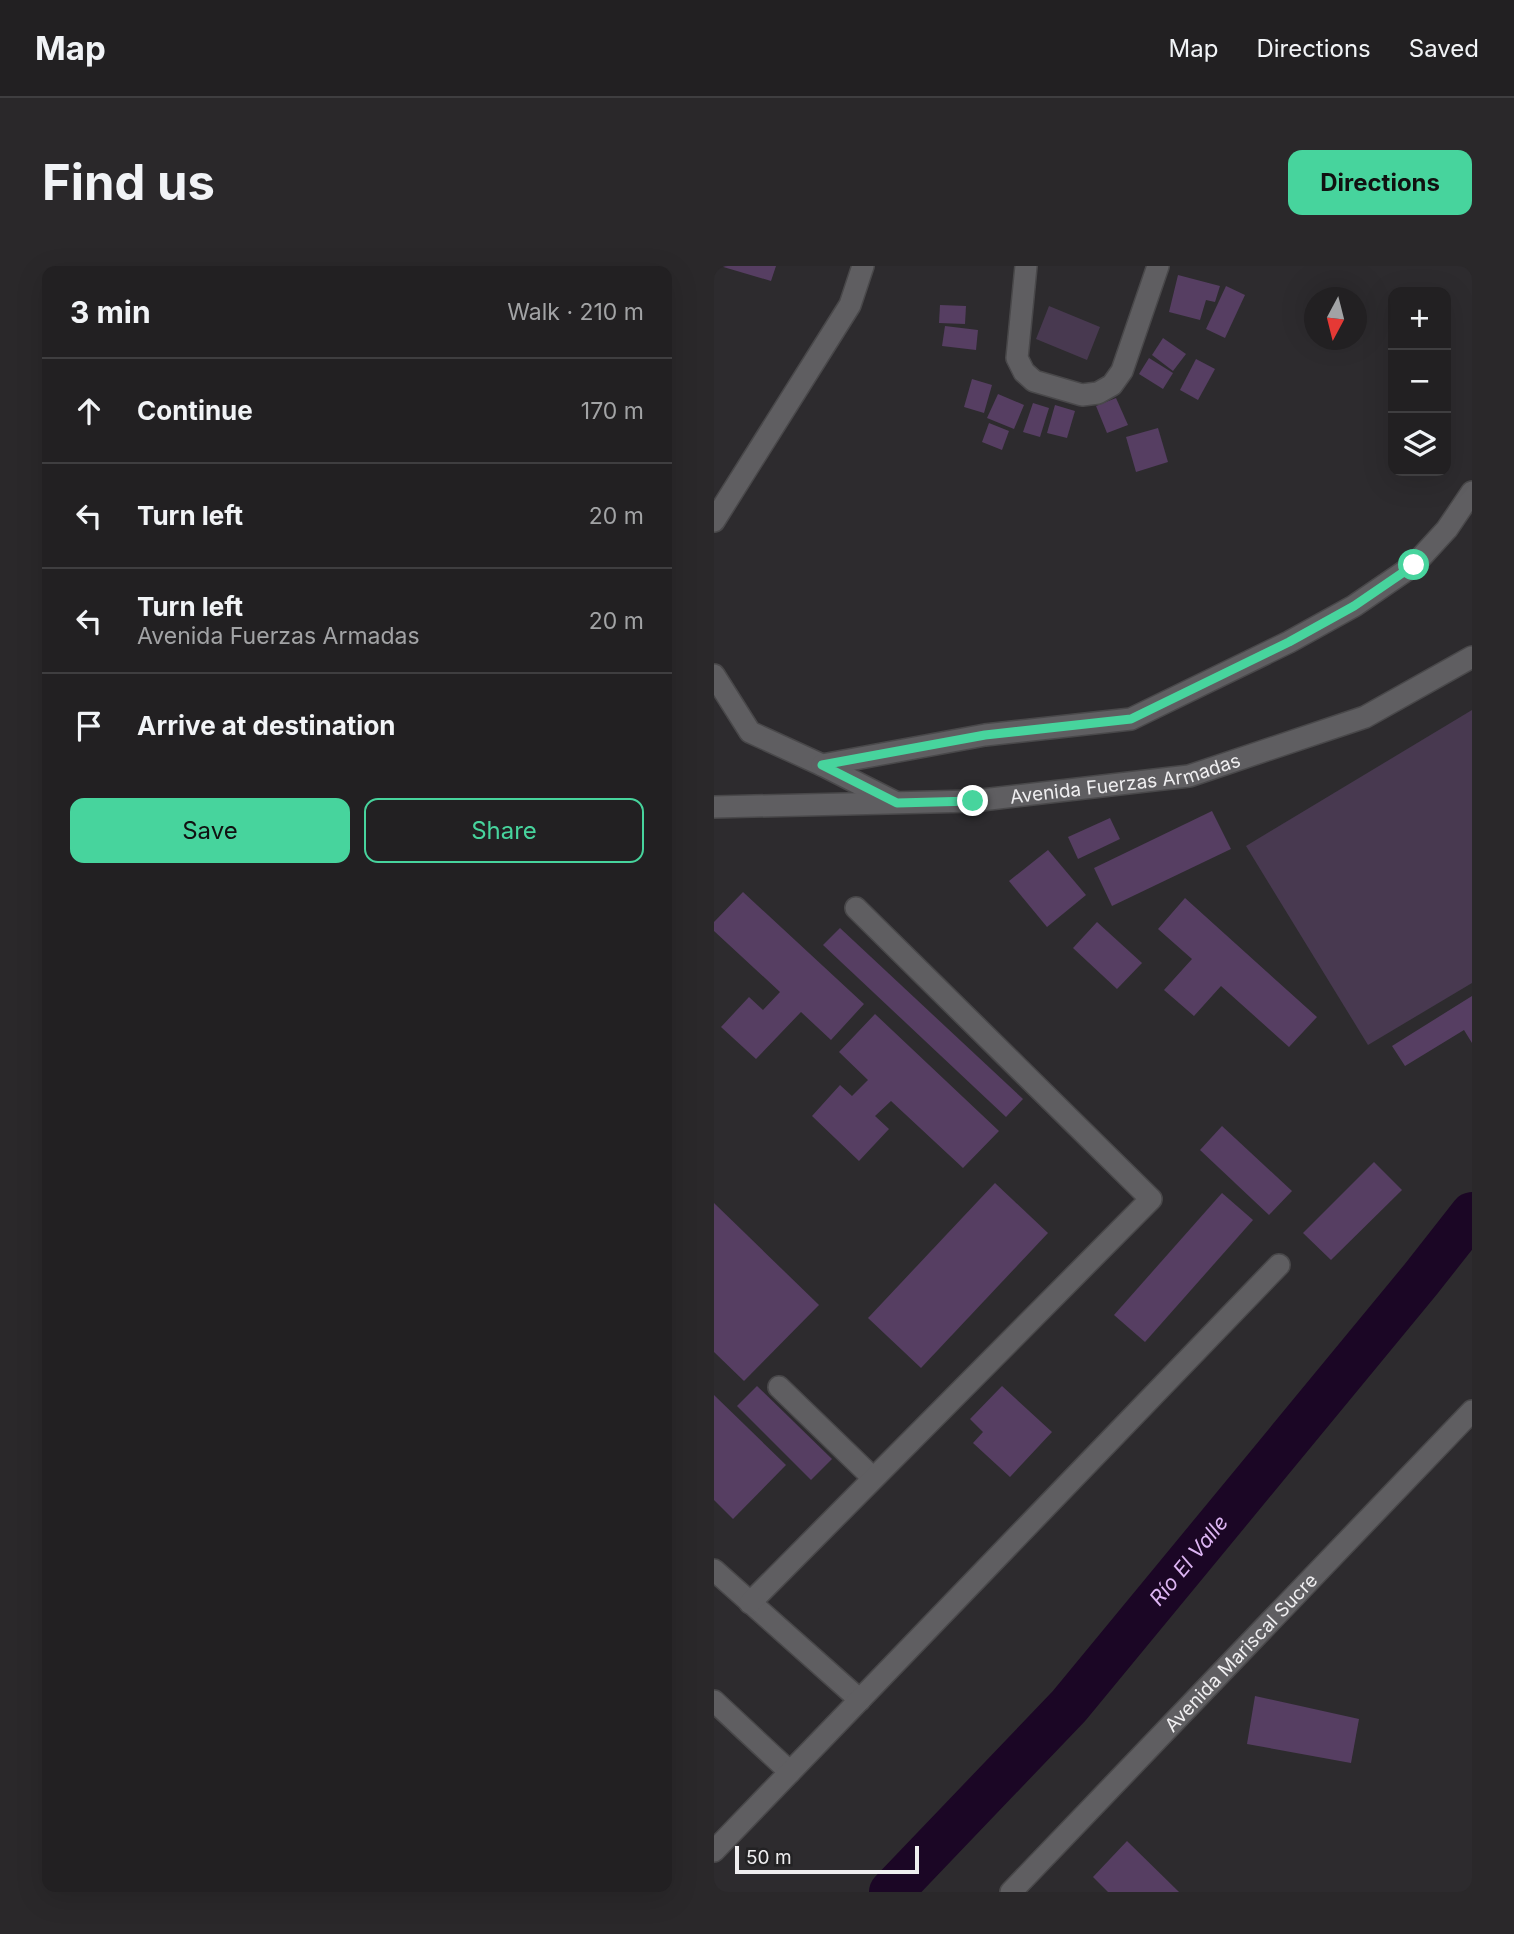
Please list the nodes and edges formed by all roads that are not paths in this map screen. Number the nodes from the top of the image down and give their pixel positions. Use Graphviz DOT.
graph roads {
  1 [pos="863,266"];
  2 [pos="1026,266"];
  3 [pos="1158,266"];
  4 [pos="1472,492"];
  5 [pos="714,521"];
  6 [pos="1472,657"];
  7 [pos="714,674"];
  8 [pos="822,765"];
  9 [pos="897,803"];
  10 [pos="714,807"];
  11 [pos="856,908"];
  12 [pos="1279,1265"];
  13 [pos="779,1387"];
  14 [pos="1472,1411"];
  15 [pos="873,1478"];
  16 [pos="714,1570"];
  17 [pos="750,1603"];
  18 [pos="860,1700"];
  19 [pos="714,1701"];
  20 [pos="790,1772"];
  21 [pos="714,1851"];
  22 [pos="1011,1892"];
  1 -- 5 [label="street"];
  2 -- 3 [label="street"];
  4 -- 8 [label="street"];
  6 -- 9 [label="street, Avenida Fuerzas Armadas"];
  7 -- 8 [label="street"];
  8 -- 9 [label="street"];
  9 -- 10 [label="street, Avenida Fuerzas Armadas"];
  11 -- 15 [label="street"];
  12 -- 18 [label="street"];
  13 -- 15 [label="street"];
  14 -- 22 [label="street, Avenida Mariscal Sucre"];
  15 -- 17 [label="street"];
  16 -- 17 [label="street"];
  17 -- 18 [label="street"];
  18 -- 20 [label="street"];
  19 -- 20 [label="street"];
  20 -- 21 [label="street"];
}
